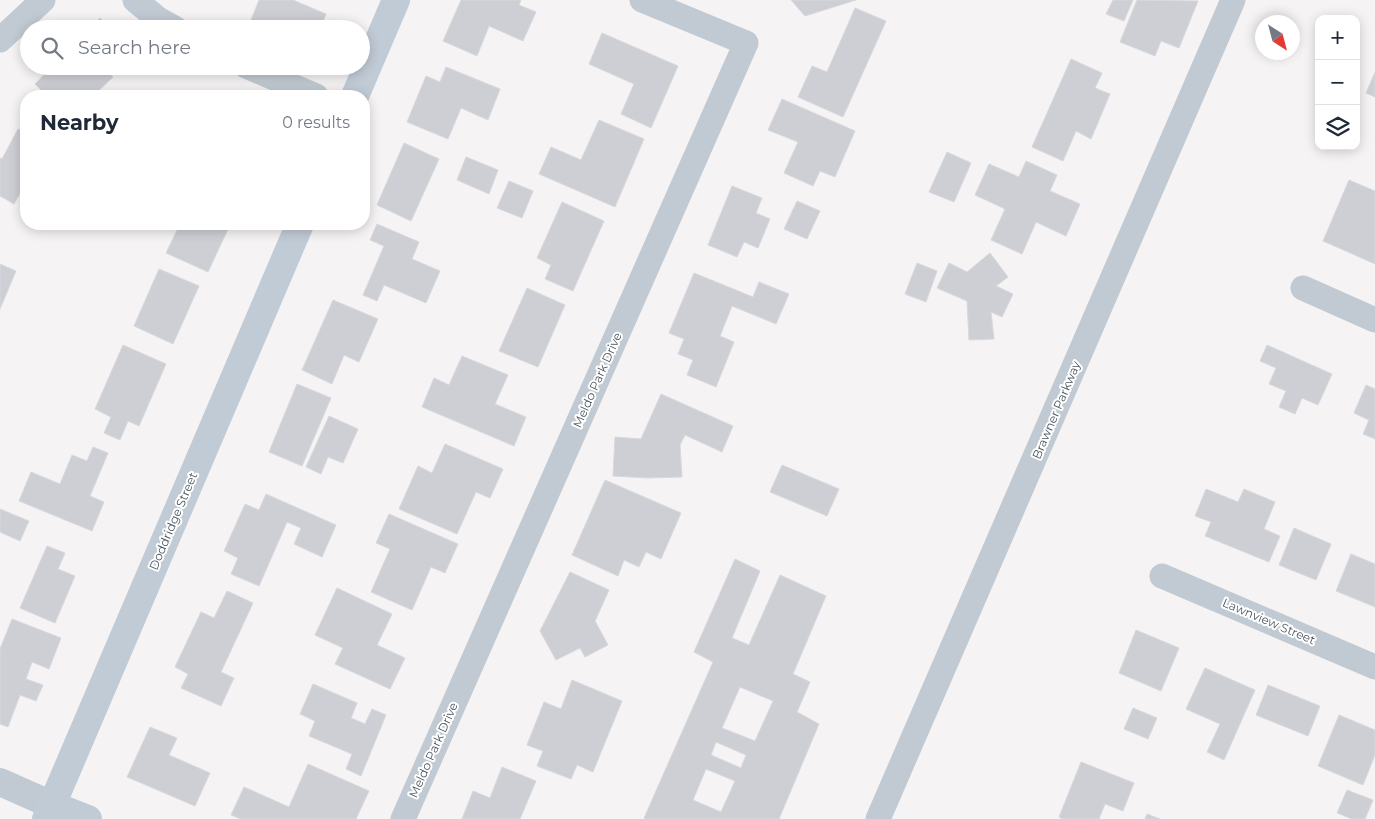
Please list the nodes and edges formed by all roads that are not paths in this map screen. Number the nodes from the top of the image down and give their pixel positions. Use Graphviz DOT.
graph roads {
  1 [pos="43,0"];
  2 [pos="135,0"];
  3 [pos="396,0"];
  4 [pos="642,0"];
  5 [pos="1234,0"];
  6 [pos="22,20"];
  7 [pos="160,20"];
  8 [pos="20,21"];
  9 [pos="0,40"];
  10 [pos="370,61"];
  11 [pos="267,75"];
  12 [pos="364,75"];
  13 [pos="302,90"];
  14 [pos="358,90"];
  15 [pos="297,230"];
  16 [pos="1303,288"];
  17 [pos="1375,320"];
  18 [pos="1162,576"];
  19 [pos="1375,667"];
  20 [pos="0,782"];
  21 [pos="49,812"];
  22 [pos="88,819"];
  23 [pos="403,819"];
  24 [pos="878,819"];
  1 -- 6 [label="street"];
  2 -- 7 [label="street"];
  3 -- 10 [label="main road"];
  4 -- 23 [label="street, Meldo Park Drive"];
  5 -- 24 [label="street, Brawner Parkway"];
  8 -- 9 [label="street"];
  11 -- 13 [label="street"];
  12 -- 14 [label="main road"];
  15 -- 21 [label="main road, Doddridge Street"];
  16 -- 17 [label="street"];
  18 -- 19 [label="street, Lawnview Street"];
  20 -- 21 [label="street"];
  21 -- 22 [label="main road"];
}
